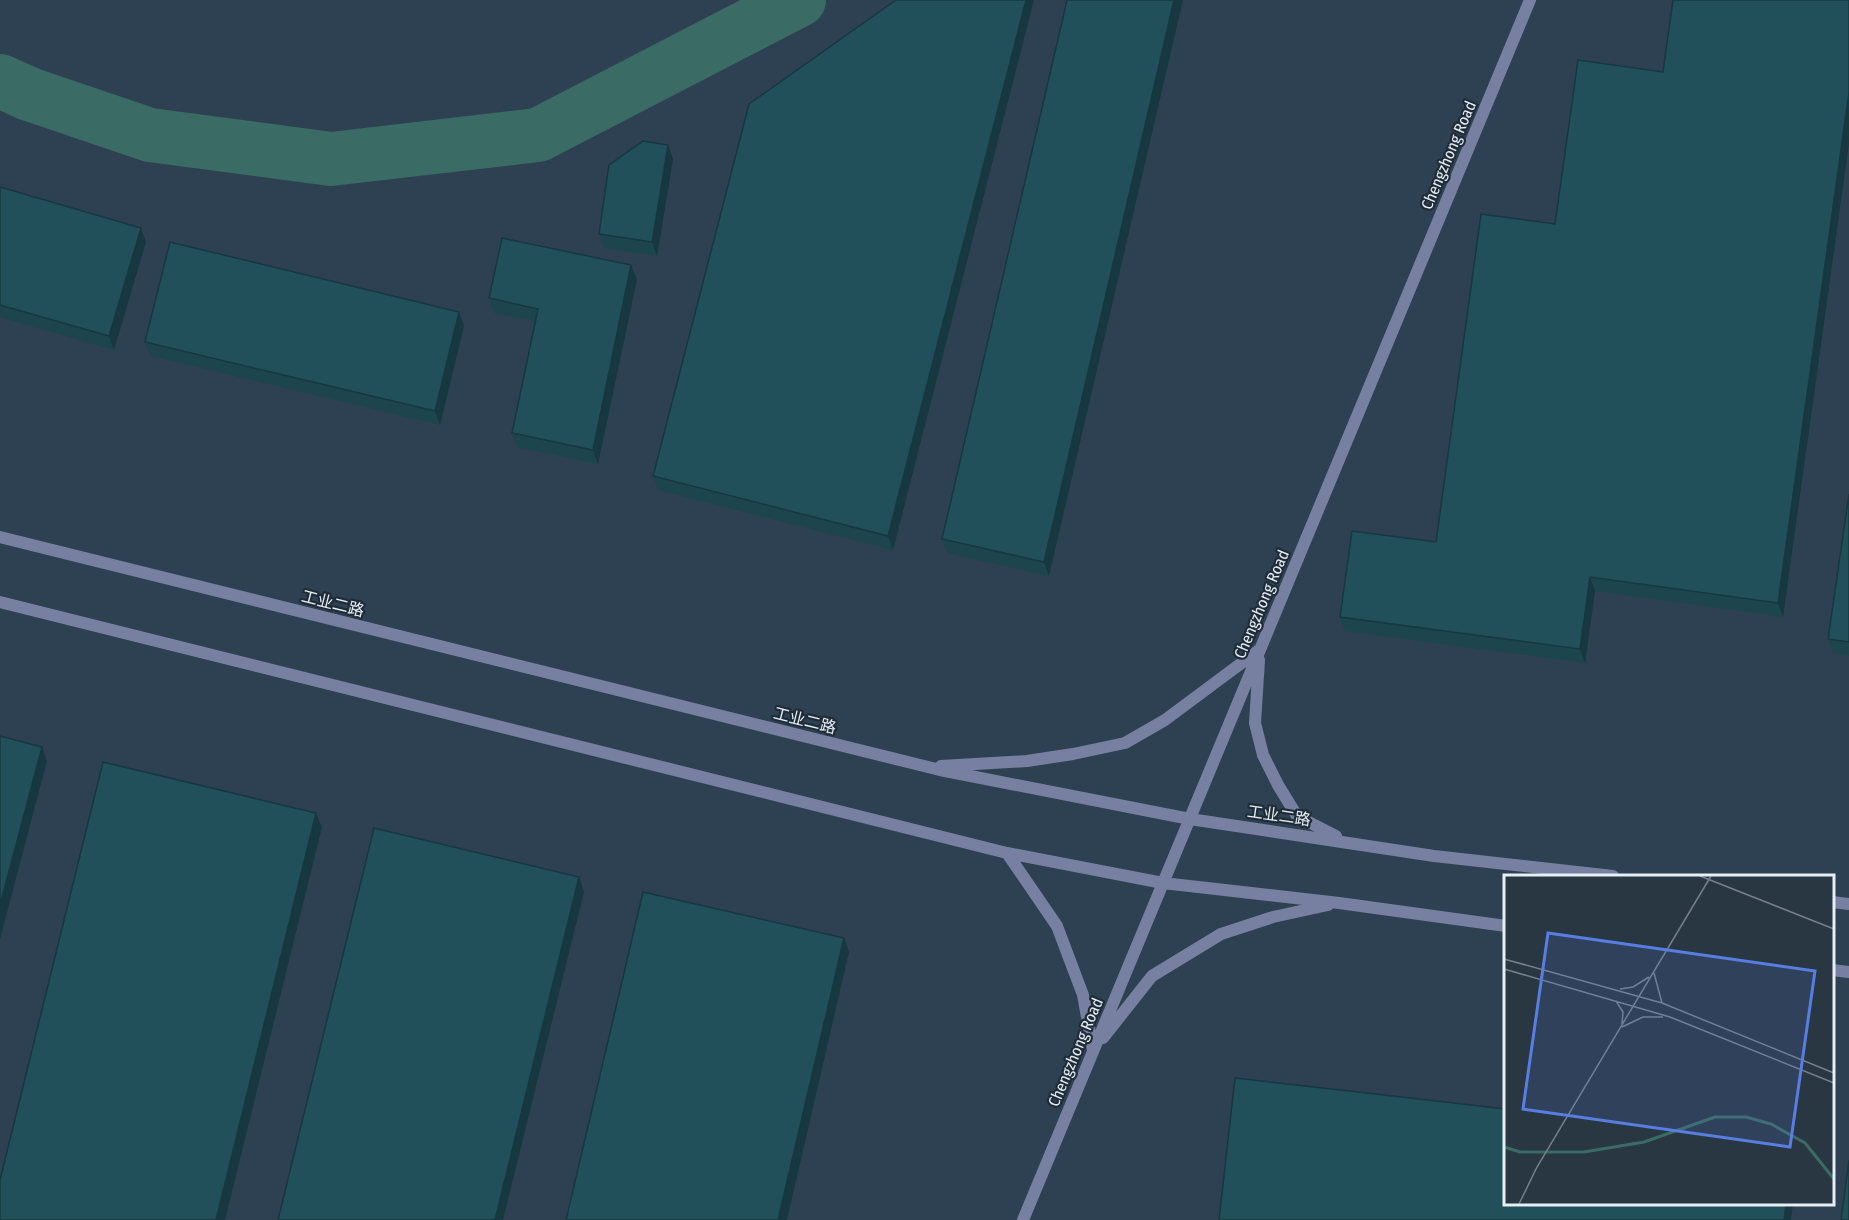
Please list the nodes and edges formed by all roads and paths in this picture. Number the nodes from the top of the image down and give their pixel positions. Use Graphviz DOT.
graph roads {
  1 [pos="1530,0"];
  2 [pos="0,537"];
  3 [pos="0,602"];
  4 [pos="1260,649"];
  5 [pos="924,766"];
  6 [pos="1190,819"];
  7 [pos="1346,841"];
  8 [pos="1006,853"];
  9 [pos="1604,875"];
  10 [pos="1163,883"];
  11 [pos="1834,902"];
  12 [pos="1339,903"];
  13 [pos="1849,904"];
  14 [pos="1504,926"];
  15 [pos="1834,970"];
  16 [pos="1849,972"];
  17 [pos="1093,1050"];
  18 [pos="1023,1220"];
  1 -- 4 [label="street, Chengzhong Road"];
  2 -- 5 [label="street, 工业二路"];
  3 -- 8 [label="street"];
  4 -- 5 [label="street"];
  4 -- 6 [label="street, Chengzhong Road"];
  4 -- 7 [label="street"];
  5 -- 6 [label="street, 工业二路"];
  6 -- 7 [label="street, 工业二路"];
  6 -- 10 [label="street, Chengzhong Road"];
  7 -- 9 [label="street, 工业二路"];
  8 -- 10 [label="street"];
  8 -- 17 [label="street"];
  10 -- 12 [label="street"];
  10 -- 17 [label="street, Chengzhong Road"];
  11 -- 13 [label="street"];
  12 -- 14 [label="street"];
  12 -- 17 [label="street"];
  15 -- 16 [label="street"];
  17 -- 18 [label="street, Chengzhong Road"];
}
